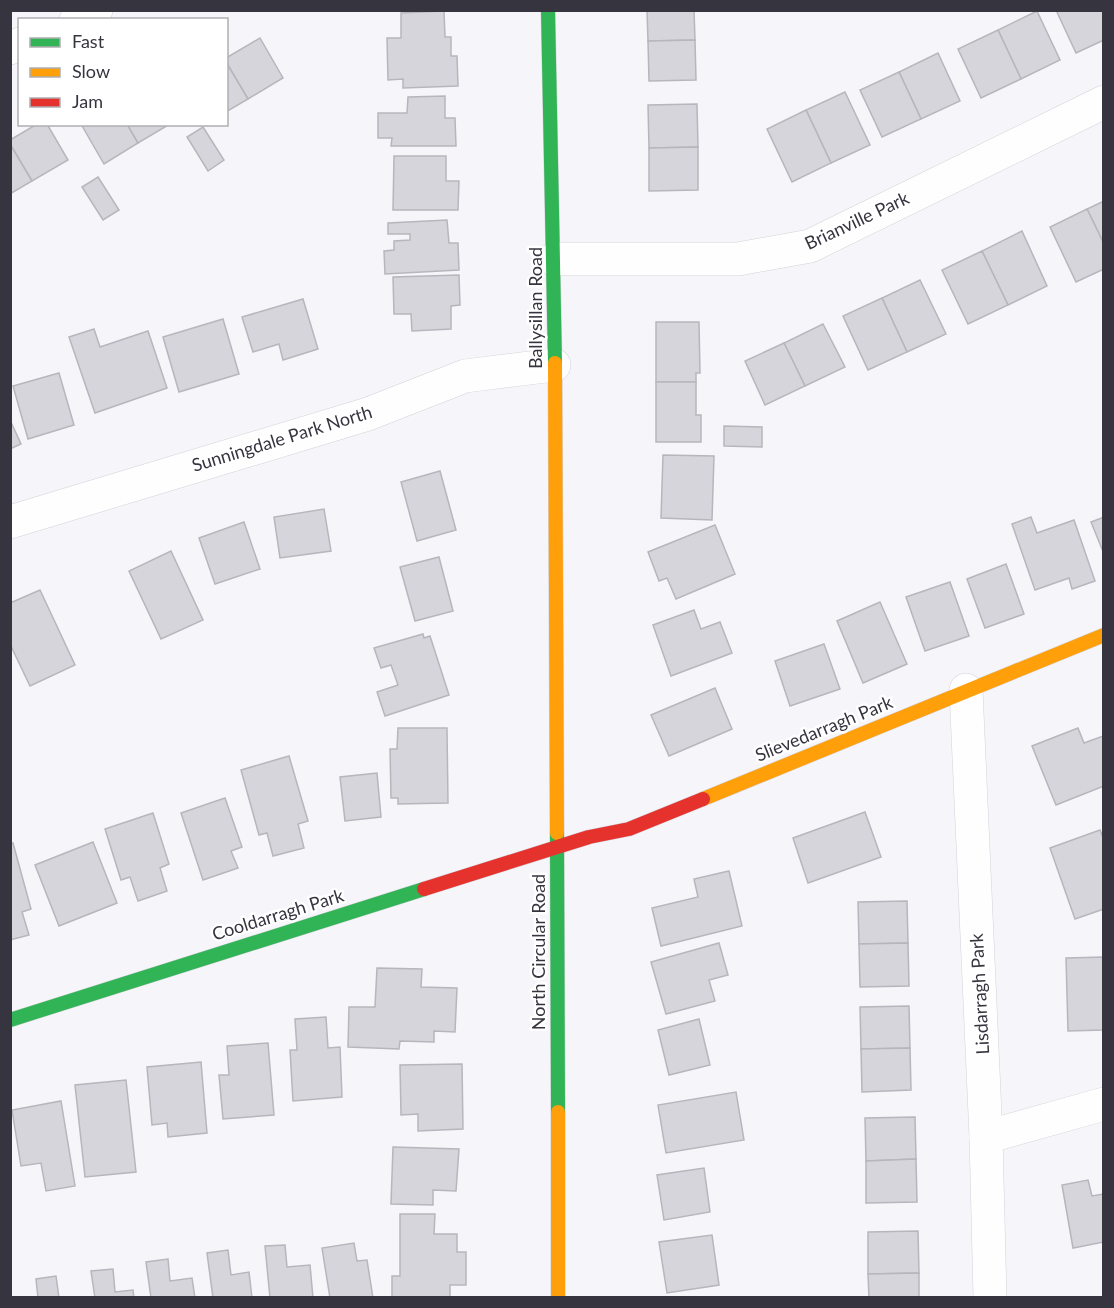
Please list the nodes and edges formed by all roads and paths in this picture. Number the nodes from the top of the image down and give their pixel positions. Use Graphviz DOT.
graph roads {
  1 [pos="96,10"];
  2 [pos="548,10"];
  3 [pos="80,18"];
  4 [pos="1104,102"];
  5 [pos="554,260"];
  6 [pos="554,365"];
  7 [pos="10,522"];
  8 [pos="557,606"];
  9 [pos="1104,635"];
  10 [pos="966,690"];
  11 [pos="556,847"];
  12 [pos="10,1020"];
  13 [pos="1104,1104"];
  14 [pos="986,1137"];
  15 [pos="558,1298"];
  16 [pos="990,1298"];
  1 -- 3 [label="street"];
  2 -- 5 [label="main road, Ballysillan Road"];
  4 -- 5 [label="street, Brianville Park"];
  5 -- 6 [label="main road, Ballysillan Road"];
  6 -- 7 [label="street, Sunningdale Park North"];
  6 -- 8 [label="main road, Ballysillan Road"];
  8 -- 11 [label="main road, North Circular Road"];
  9 -- 10 [label="main road, Slievedarragh Park"];
  10 -- 11 [label="main road, Slievedarragh Park"];
  10 -- 14 [label="street, Lisdarragh Park"];
  11 -- 12 [label="main road, Cooldarragh Park"];
  11 -- 15 [label="main road, North Circular Road"];
  13 -- 14 [label="street"];
  14 -- 16 [label="street, Lisdarragh Park"];
}
